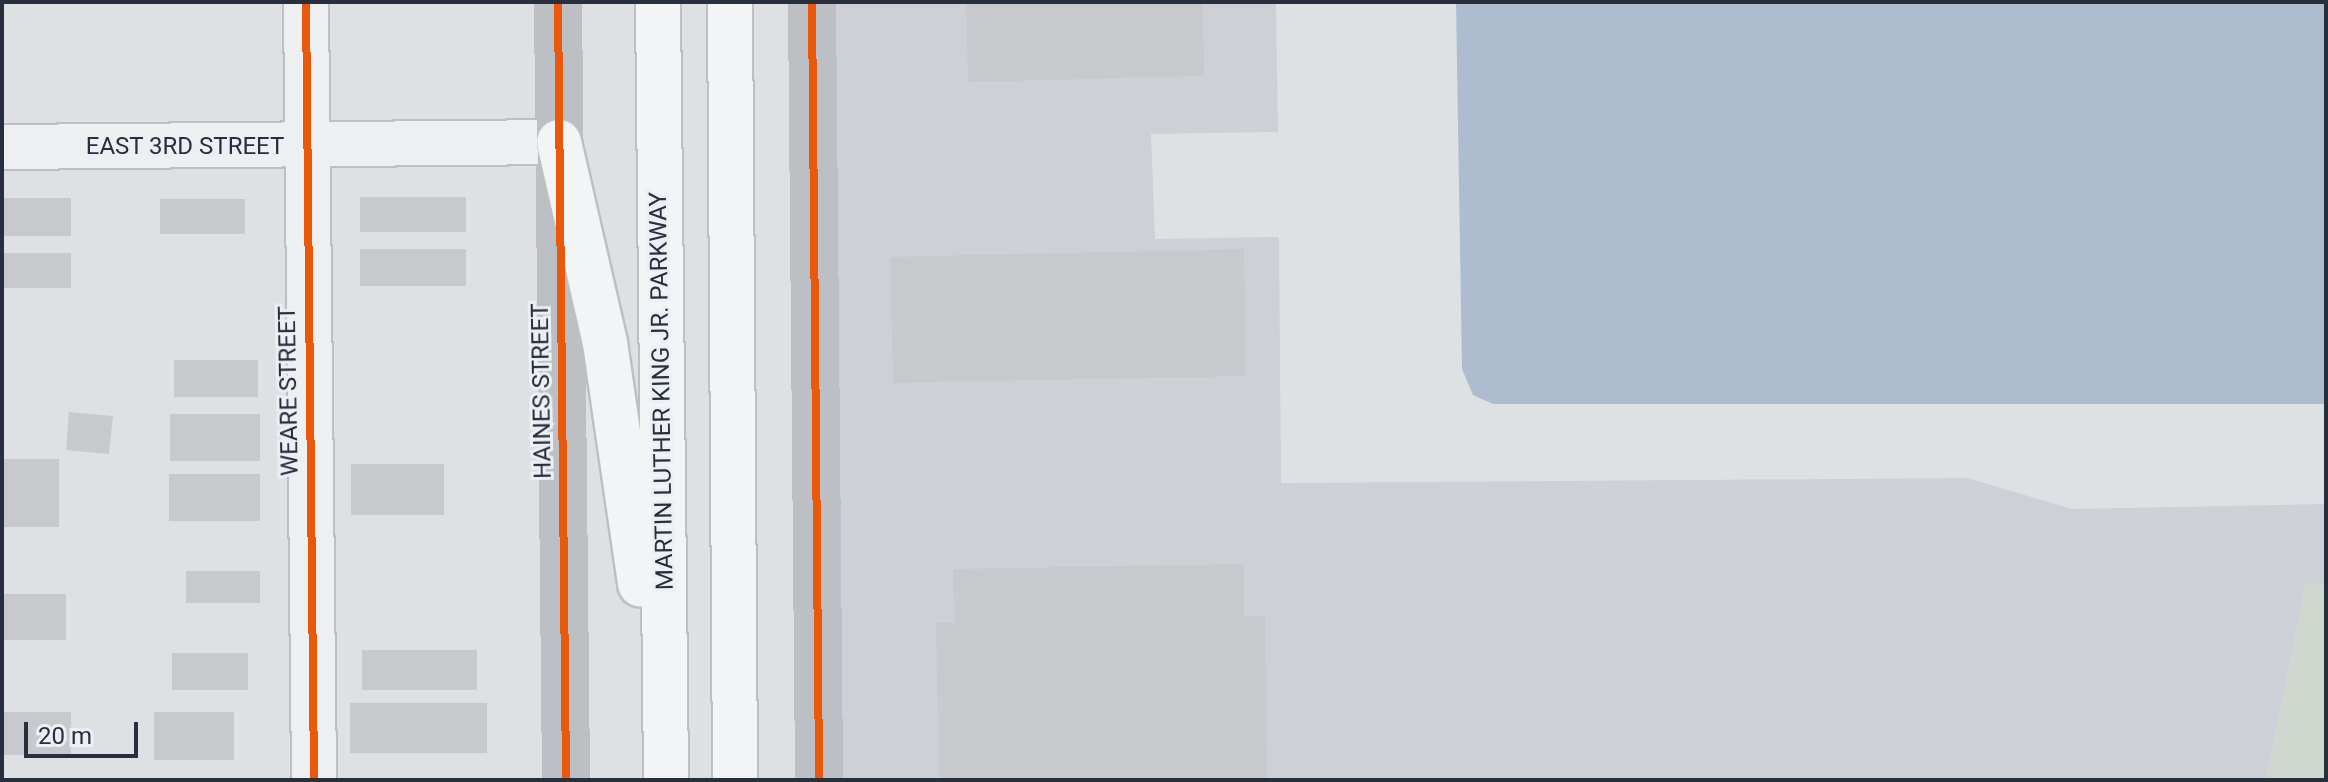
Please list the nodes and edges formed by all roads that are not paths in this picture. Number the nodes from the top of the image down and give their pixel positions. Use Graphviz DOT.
graph roads {
  1 [pos="306,2"];
  2 [pos="558,2"];
  3 [pos="658,2"];
  4 [pos="730,2"];
  5 [pos="812,2"];
  6 [pos="559,142"];
  7 [pos="307,146"];
  8 [pos="2,147"];
  9 [pos="314,780"];
  10 [pos="566,780"];
  11 [pos="665,780"];
  12 [pos="735,780"];
  13 [pos="819,780"];
  1 -- 7 [label="street, WEARE STREET"];
  2 -- 6 [label="street, HAINES STREET"];
  3 -- 11 [label="highway, MARTIN LUTHER KING JR. PARKWAY"];
  4 -- 12 [label="highway"];
  5 -- 13 [label="street"];
  6 -- 7 [label="street, EAST 3RD STREET"];
  6 -- 10 [label="street, HAINES STREET"];
  6 -- 11 [label="highway"];
  7 -- 8 [label="street, EAST 3RD STREET"];
  7 -- 9 [label="street, WEARE STREET"];
}
